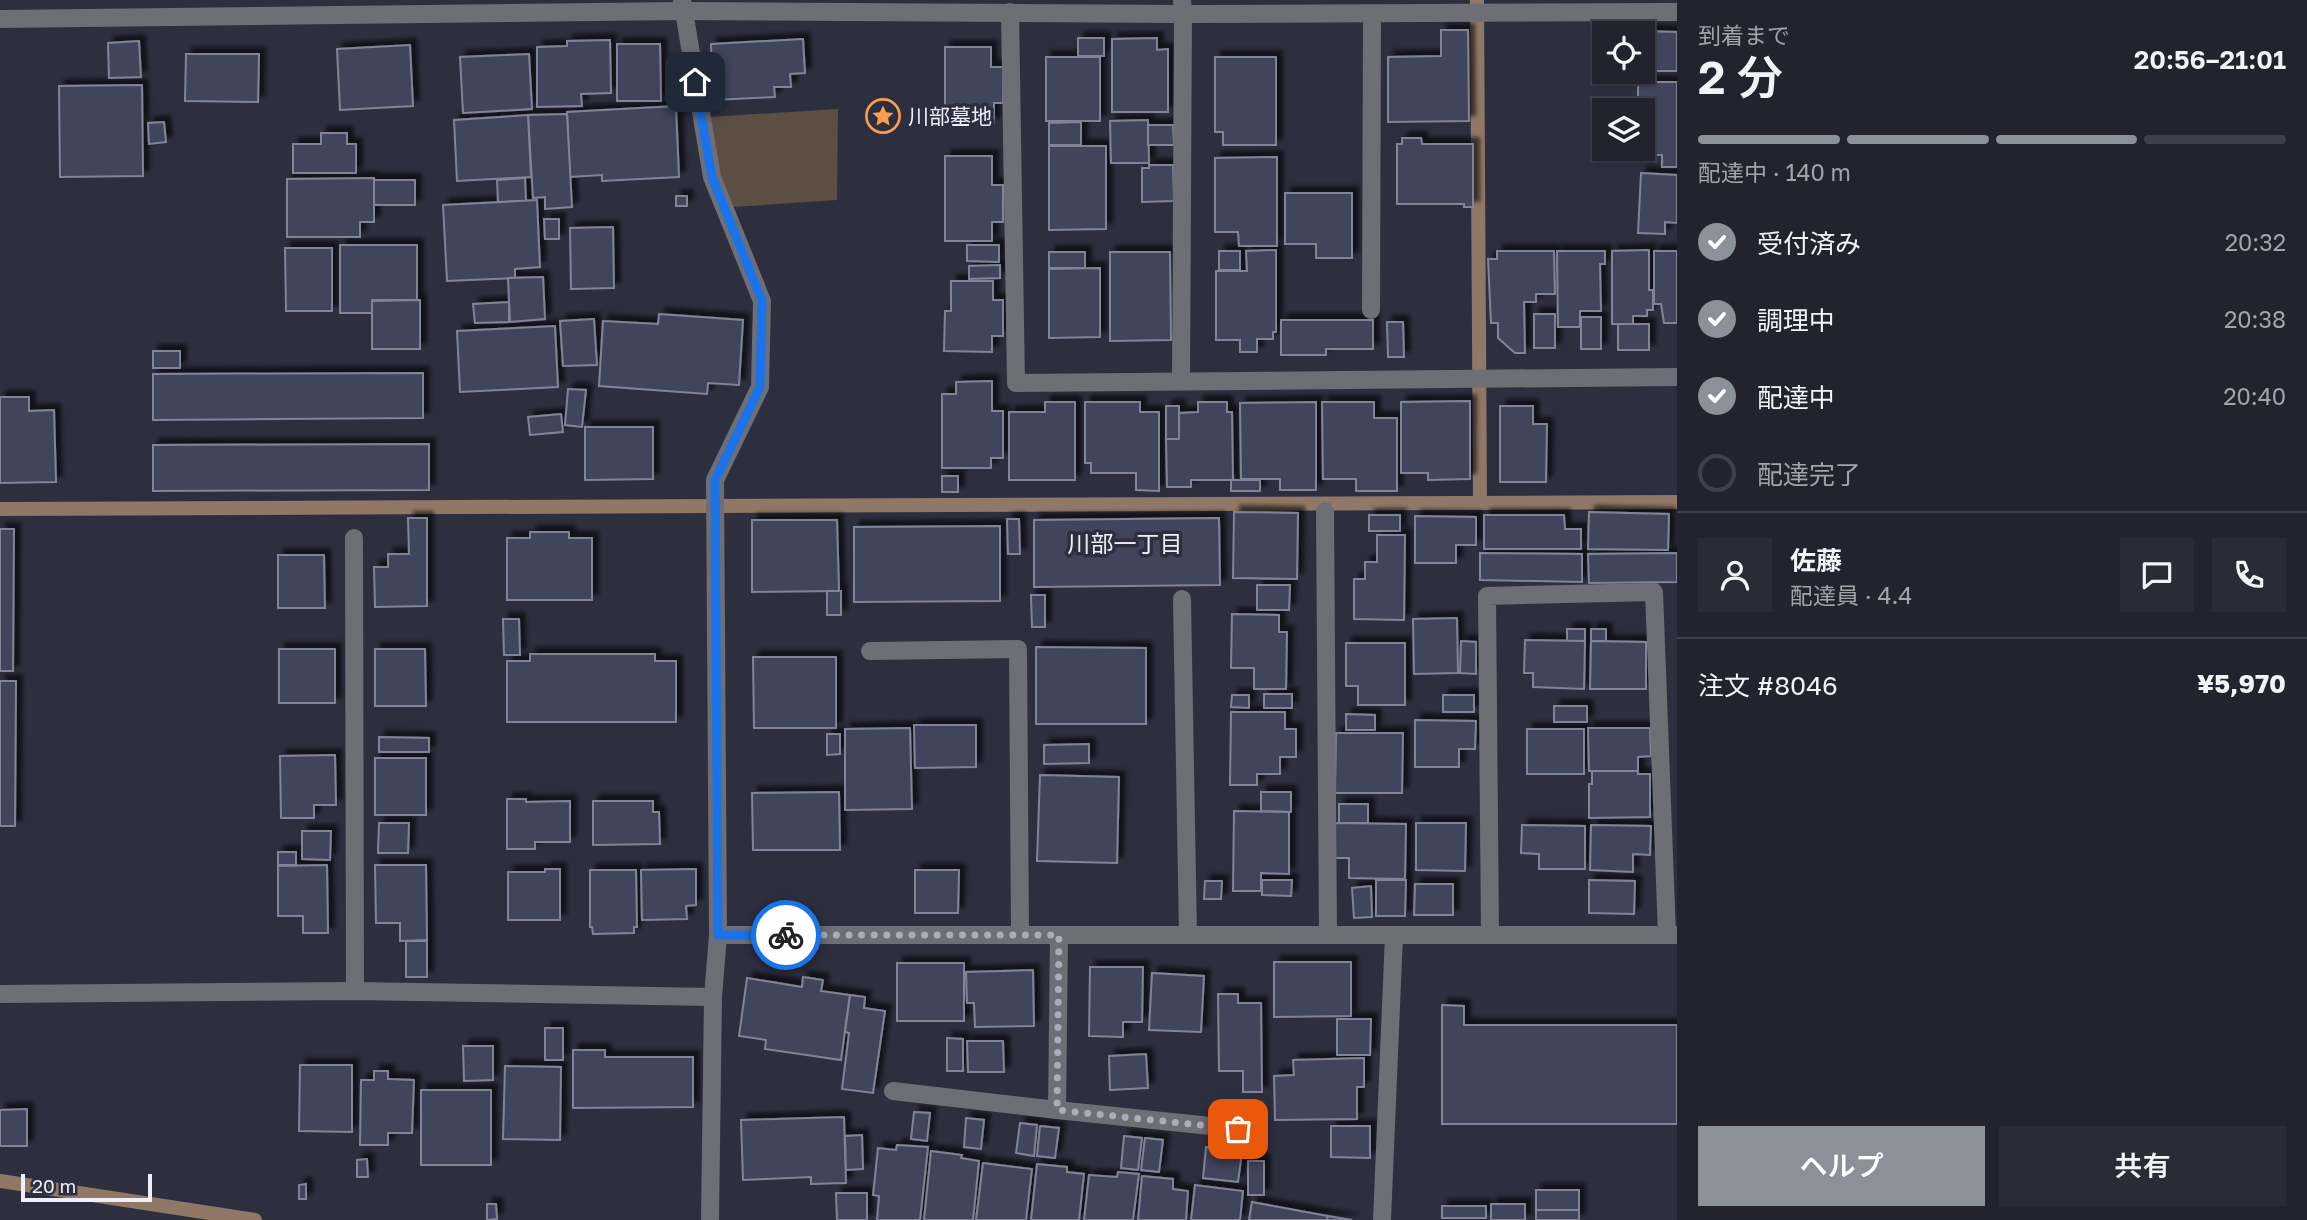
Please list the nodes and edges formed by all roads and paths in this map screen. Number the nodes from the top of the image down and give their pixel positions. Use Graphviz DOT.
graph roads {
  1 [pos="682,6"];
  2 [pos="963,6"];
  3 [pos="1183,7"];
  4 [pos="267,8"];
  5 [pos="1010,12"];
  6 [pos="1677,12"];
  7 [pos="1372,13"];
  8 [pos="0,19"];
  9 [pos="1371,310"];
  10 [pos="1677,377"];
  11 [pos="1181,382"];
  12 [pos="1325,511"];
  13 [pos="354,538"];
  14 [pos="1182,599"];
  15 [pos="870,652"];
  16 [pos="1020,934"];
  17 [pos="1328,934"];
  18 [pos="1394,934"];
  19 [pos="1490,934"];
  20 [pos="718,935"];
  21 [pos="1059,935"];
  22 [pos="1188,935"];
  23 [pos="1672,935"];
  24 [pos="355,991"];
  25 [pos="0,994"];
  26 [pos="713,997"];
  27 [pos="893,1091"];
  28 [pos="1057,1110"];
  29 [pos="1238,1129"];
  30 [pos="710,1220"];
  31 [pos="1382,1220"];
  1 -- 2 [label="street"];
  1 -- 4 [label="street"];
  1 -- 20 [label="street"];
  2 -- 5 [label="street"];
  3 -- 5 [label="street"];
  3 -- 7 [label="street"];
  3 -- 11 [label="street"];
  4 -- 8 [label="street"];
  5 -- 11 [label="street"];
  6 -- 7 [label="street"];
  7 -- 9 [label="street"];
  10 -- 11 [label="street"];
  12 -- 17 [label="street"];
  13 -- 24 [label="street"];
  14 -- 22 [label="street"];
  15 -- 16 [label="street"];
  16 -- 20 [label="street"];
  16 -- 21 [label="street"];
  17 -- 18 [label="street"];
  17 -- 22 [label="street"];
  18 -- 19 [label="street"];
  18 -- 31 [label="street"];
  19 -- 23 [label="street"];
  19 -- 23 [label="street"];
  20 -- 26 [label="street"];
  21 -- 22 [label="street"];
  21 -- 28 [label="street"];
  24 -- 25 [label="street"];
  24 -- 26 [label="street"];
  26 -- 30 [label="street"];
  27 -- 28 [label="street"];
  28 -- 29 [label="street"];
}
